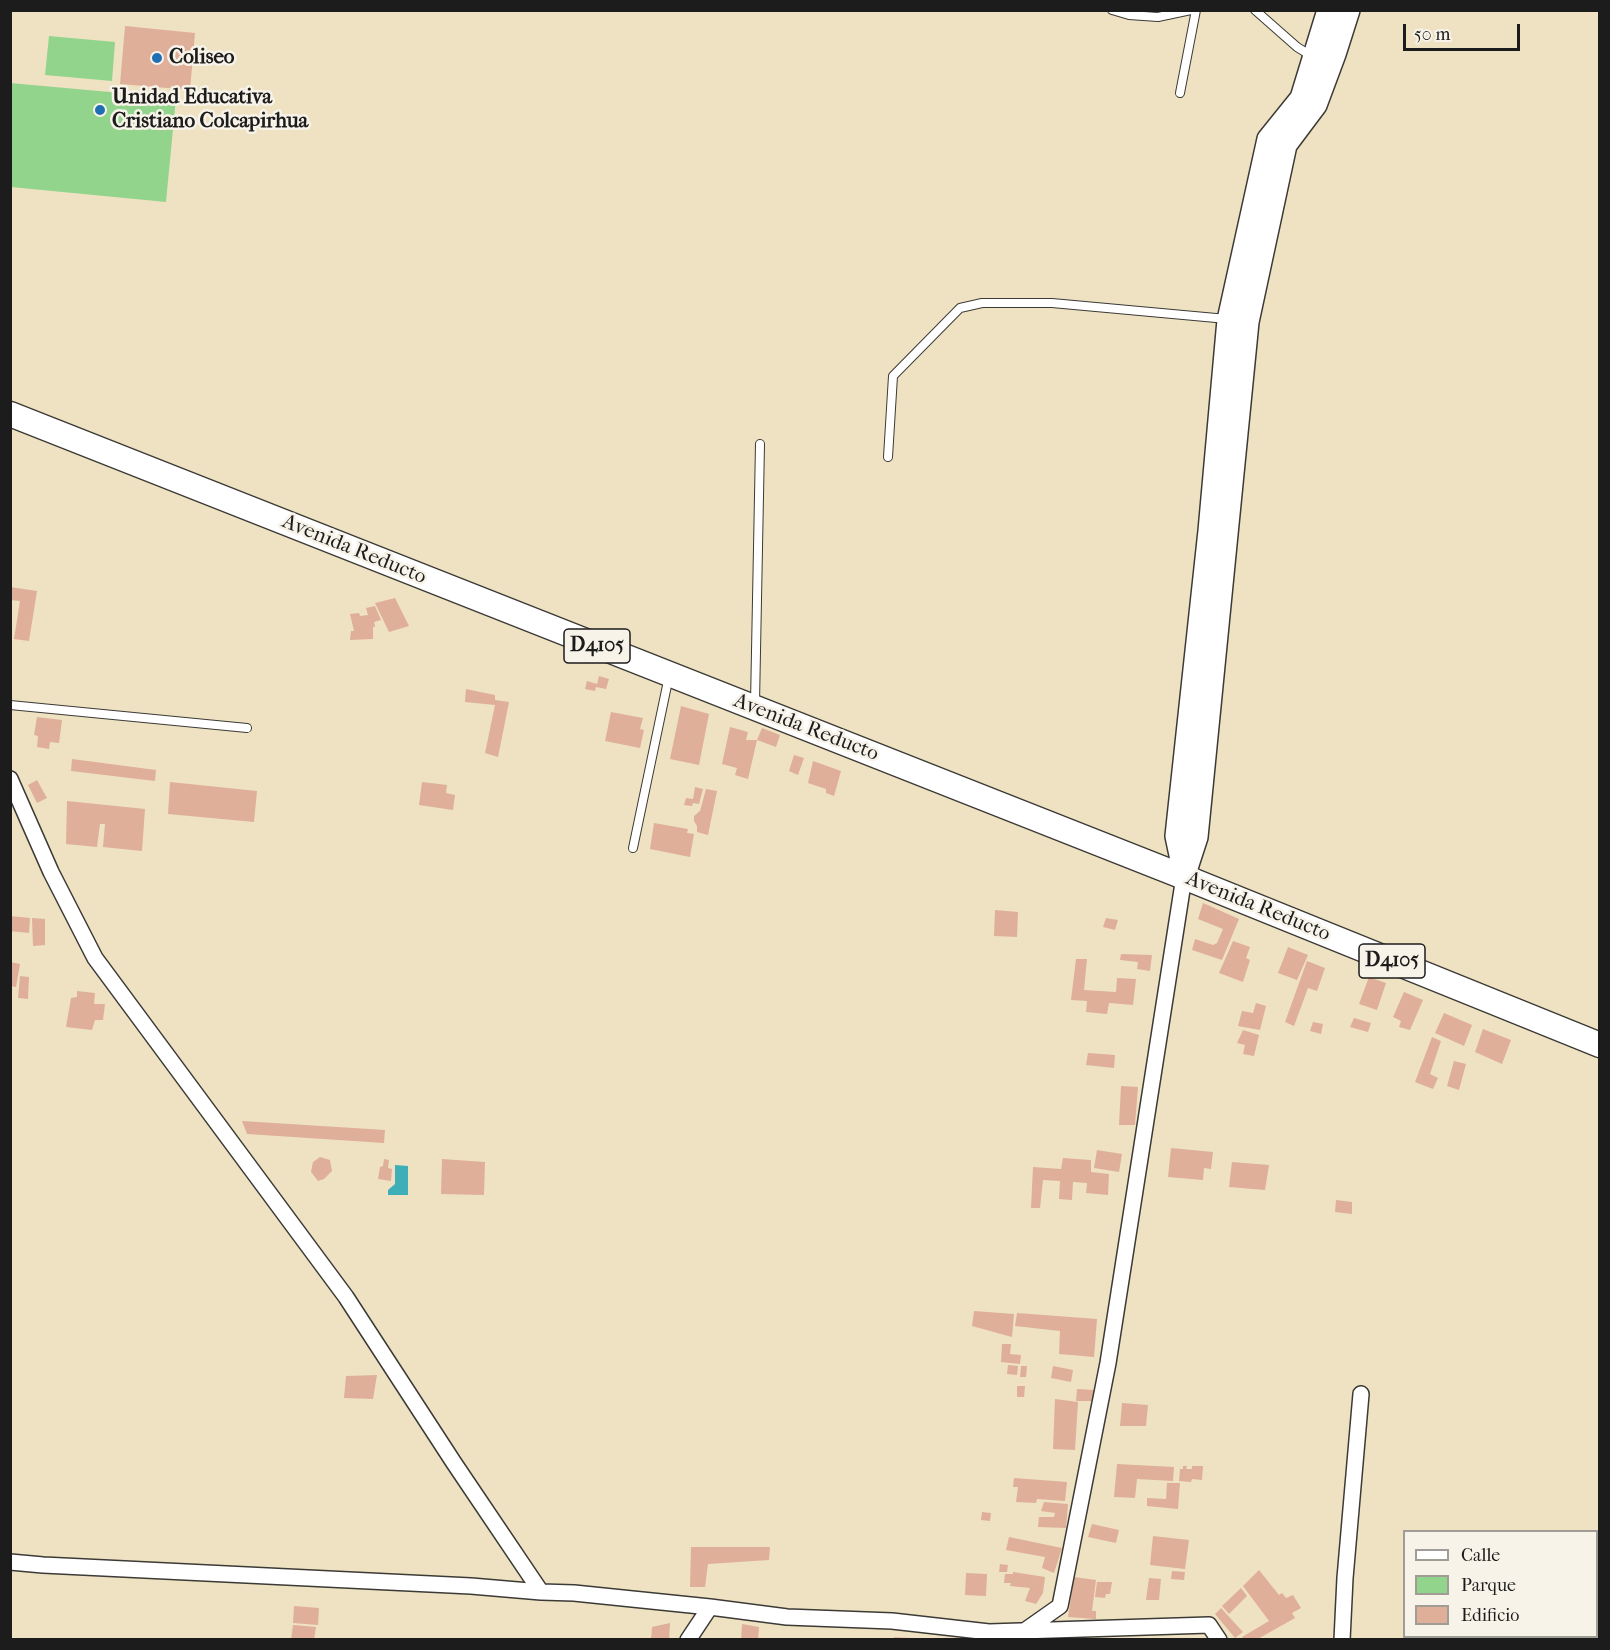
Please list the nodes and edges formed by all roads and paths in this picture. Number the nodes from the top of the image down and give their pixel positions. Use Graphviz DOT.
graph roads {
  1 [pos="1112,10"];
  2 [pos="1191,10"];
  3 [pos="1196,10"];
  4 [pos="1254,10"];
  5 [pos="1328,10"];
  6 [pos="1349,10"];
  7 [pos="1323,61"];
  8 [pos="1180,93"];
  9 [pos="1238,321"];
  10 [pos="10,414"];
  11 [pos="760,444"];
  12 [pos="888,457"];
  13 [pos="670,674"];
  14 [pos="10,705"];
  15 [pos="755,708"];
  16 [pos="248,728"];
  17 [pos="10,778"];
  18 [pos="633,848"];
  19 [pos="1184,877"];
  20 [pos="1599,1045"];
  21 [pos="1361,1394"];
  22 [pos="10,1562"];
  23 [pos="541,1592"];
  24 [pos="710,1607"];
  25 [pos="1023,1632"];
  26 [pos="688,1640"];
  27 [pos="1219,1640"];
  28 [pos="1342,1640"];
  1 -- 2 [label="lane"];
  3 -- 8 [label="lane"];
  4 -- 7 [label="lane"];
  5 -- 7 [label="street"];
  6 -- 7 [label="street"];
  7 -- 9 [label="street"];
  9 -- 12 [label="lane"];
  9 -- 19 [label="street"];
  10 -- 13 [label="main road, Avenida Reducto / D4105"];
  11 -- 15 [label="lane"];
  13 -- 15 [label="main road, Avenida Reducto / D4105"];
  13 -- 18 [label="lane"];
  14 -- 16 [label="lane"];
  15 -- 19 [label="main road, Avenida Reducto / D4105"];
  17 -- 23 [label="street"];
  19 -- 20 [label="main road, Avenida Reducto / D4105"];
  19 -- 25 [label="street"];
  21 -- 28 [label="street"];
  22 -- 23 [label="street"];
  23 -- 24 [label="street"];
  24 -- 25 [label="street"];
  24 -- 26 [label="street"];
  25 -- 27 [label="street"];
}
